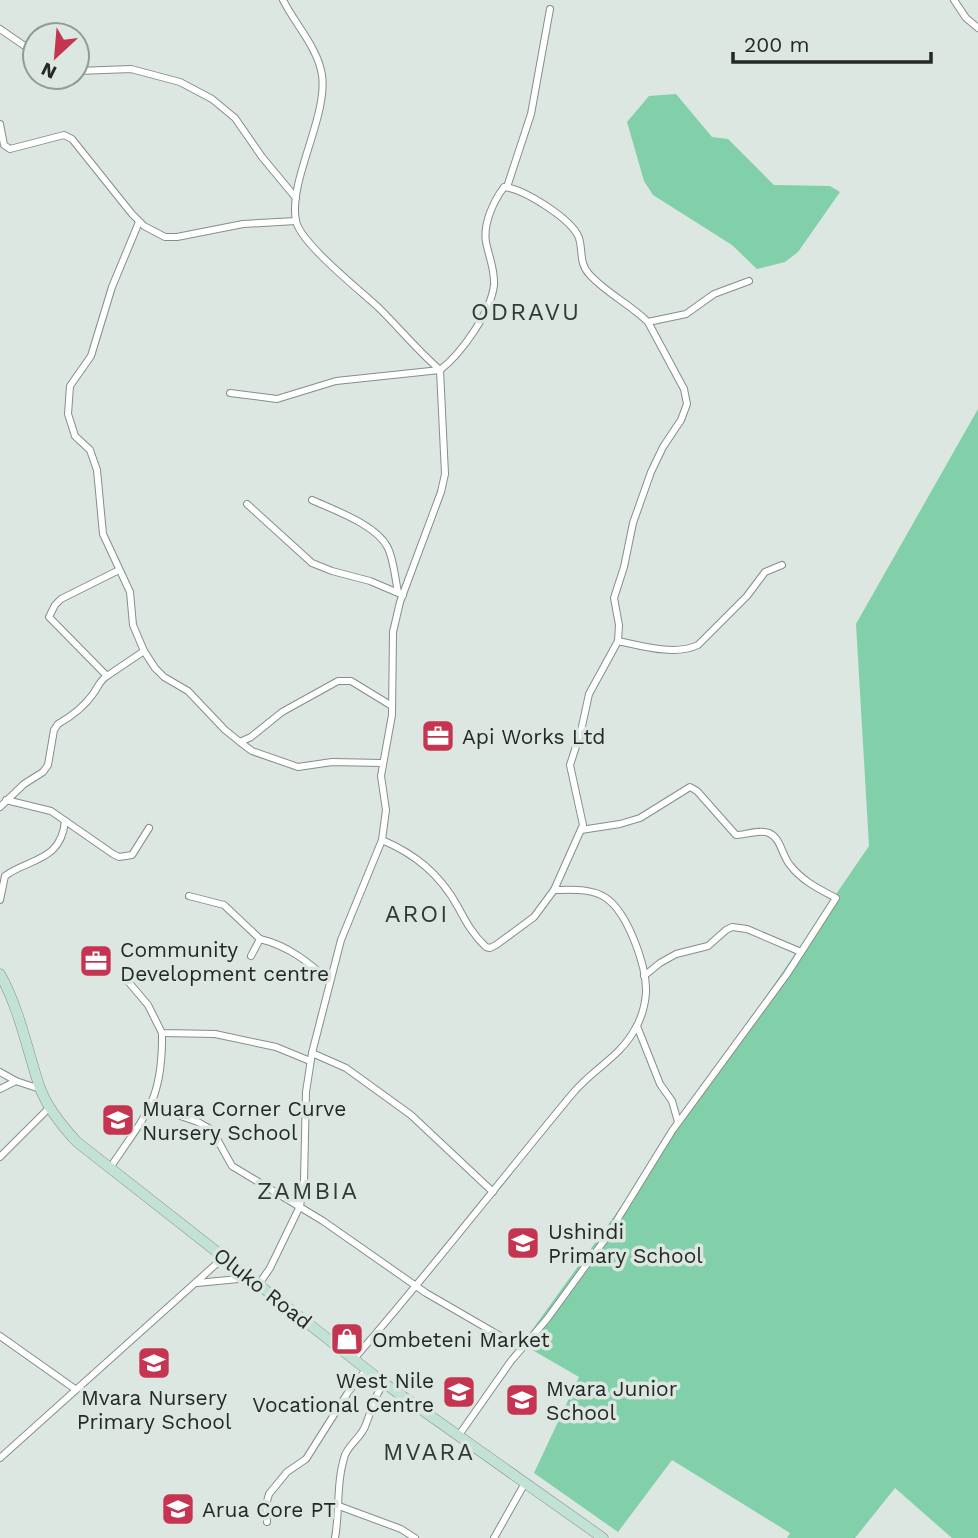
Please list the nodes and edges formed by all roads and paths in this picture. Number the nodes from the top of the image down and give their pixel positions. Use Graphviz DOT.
graph roads {
  1 [pos="283,0"];
  2 [pos="954,0"];
  3 [pos="550,9"];
  4 [pos="978,28"];
  5 [pos="0,29"];
  6 [pos="21,43"];
  7 [pos="91,70"];
  8 [pos="0,124"];
  9 [pos="507,187"];
  10 [pos="296,198"];
  11 [pos="296,221"];
  12 [pos="139,222"];
  13 [pos="750,281"];
  14 [pos="648,322"];
  15 [pos="440,370"];
  16 [pos="230,393"];
  17 [pos="312,500"];
  18 [pos="247,504"];
  19 [pos="782,565"];
  20 [pos="119,570"];
  21 [pos="400,594"];
  22 [pos="618,641"];
  23 [pos="144,651"];
  24 [pos="107,676"];
  25 [pos="392,706"];
  26 [pos="240,742"];
  27 [pos="382,764"];
  28 [pos="6,800"];
  29 [pos="0,807"];
  30 [pos="65,821"];
  31 [pos="149,828"];
  32 [pos="581,830"];
  33 [pos="382,840"];
  34 [pos="554,890"];
  35 [pos="190,896"];
  36 [pos="0,900"];
  37 [pos="260,939"];
  38 [pos="802,952"];
  39 [pos="251,956"];
  40 [pos="0,974"];
  41 [pos="644,976"];
  42 [pos="126,979"];
  43 [pos="330,981"];
  44 [pos="637,1027"];
  45 [pos="162,1033"];
  46 [pos="312,1053"];
  47 [pos="310,1062"];
  48 [pos="0,1072"];
  49 [pos="16,1081"];
  50 [pos="0,1089"];
  51 [pos="40,1089"];
  52 [pos="151,1106"];
  53 [pos="50,1107"];
  54 [pos="678,1122"];
  55 [pos="0,1157"];
  56 [pos="110,1168"];
  57 [pos="494,1192"];
  58 [pos="300,1206"];
  59 [pos="224,1257"];
  60 [pos="254,1281"];
  61 [pos="195,1283"];
  62 [pos="416,1287"];
  63 [pos="0,1336"];
  64 [pos="521,1348"];
  65 [pos="353,1360"];
  66 [pos="366,1370"];
  67 [pos="384,1383"];
  68 [pos="75,1389"];
  69 [pos="458,1435"];
  70 [pos="0,1458"];
  71 [pos="525,1483"];
  72 [pos="338,1506"];
  73 [pos="267,1522"];
  74 [pos="335,1538"];
  75 [pos="415,1538"];
  76 [pos="494,1538"];
  77 [pos="603,1538"];
  1 -- 10 [label="street"];
  2 -- 4 [label="street"];
  3 -- 9 [label="street"];
  5 -- 6 [label="street"];
  7 -- 10 [label="street"];
  8 -- 12 [label="street"];
  9 -- 14 [label="street"];
  9 -- 15 [label="street"];
  10 -- 11 [label="street"];
  11 -- 12 [label="street"];
  11 -- 15 [label="street"];
  12 -- 20 [label="street"];
  13 -- 14 [label="street"];
  14 -- 22 [label="street"];
  15 -- 16 [label="street"];
  15 -- 21 [label="street"];
  17 -- 21 [label="street"];
  18 -- 21 [label="street"];
  19 -- 22 [label="street"];
  20 -- 23 [label="street"];
  20 -- 24 [label="street"];
  21 -- 25 [label="street"];
  22 -- 32 [label="street"];
  23 -- 24 [label="street"];
  23 -- 26 [label="street"];
  24 -- 28 [label="street"];
  25 -- 26 [label="street"];
  25 -- 27 [label="street"];
  26 -- 27 [label="street"];
  27 -- 33 [label="street"];
  28 -- 29 [label="street"];
  28 -- 30 [label="street"];
  30 -- 31 [label="street"];
  30 -- 36 [label="street"];
  32 -- 34 [label="street"];
  32 -- 38 [label="street"];
  33 -- 34 [label="street"];
  33 -- 43 [label="street"];
  34 -- 41 [label="street"];
  35 -- 37 [label="street"];
  37 -- 39 [label="street"];
  37 -- 43 [label="street"];
  38 -- 41 [label="street"];
  38 -- 54 [label="street"];
  40 -- 51 [label="main road, Oluko Road"];
  41 -- 44 [label="street"];
  42 -- 45 [label="street"];
  43 -- 46 [label="street"];
  44 -- 54 [label="street"];
  44 -- 57 [label="street"];
  45 -- 47 [label="street"];
  45 -- 52 [label="street"];
  46 -- 47 [label="street"];
  46 -- 57 [label="street"];
  47 -- 58 [label="street"];
  48 -- 49 [label="street"];
  49 -- 50 [label="street"];
  49 -- 51 [label="street"];
  51 -- 53 [label="main road, Oluko Road"];
  52 -- 56 [label="street"];
  52 -- 58 [label="street"];
  53 -- 55 [label="street"];
  53 -- 56 [label="main road, Oluko Road"];
  54 -- 64 [label="street"];
  56 -- 59 [label="main road, Oluko Road"];
  57 -- 62 [label="street"];
  58 -- 60 [label="street"];
  58 -- 62 [label="street"];
  59 -- 60 [label="main road, Oluko Road"];
  59 -- 61 [label="street"];
  60 -- 61 [label="street"];
  60 -- 65 [label="main road, Oluko Road"];
  61 -- 68 [label="street"];
  62 -- 64 [label="street"];
  62 -- 65 [label="street"];
  63 -- 68 [label="street"];
  64 -- 69 [label="street"];
  65 -- 66 [label="main road, Oluko Road"];
  66 -- 67 [label="main road, Oluko Road"];
  66 -- 73 [label="street"];
  67 -- 69 [label="main road, Oluko Road"];
  67 -- 72 [label="street"];
  68 -- 70 [label="street"];
  69 -- 71 [label="main road, Oluko Road"];
  71 -- 76 [label="street"];
  71 -- 77 [label="main road, Oluko Road"];
  72 -- 74 [label="street"];
  72 -- 75 [label="street"];
}
